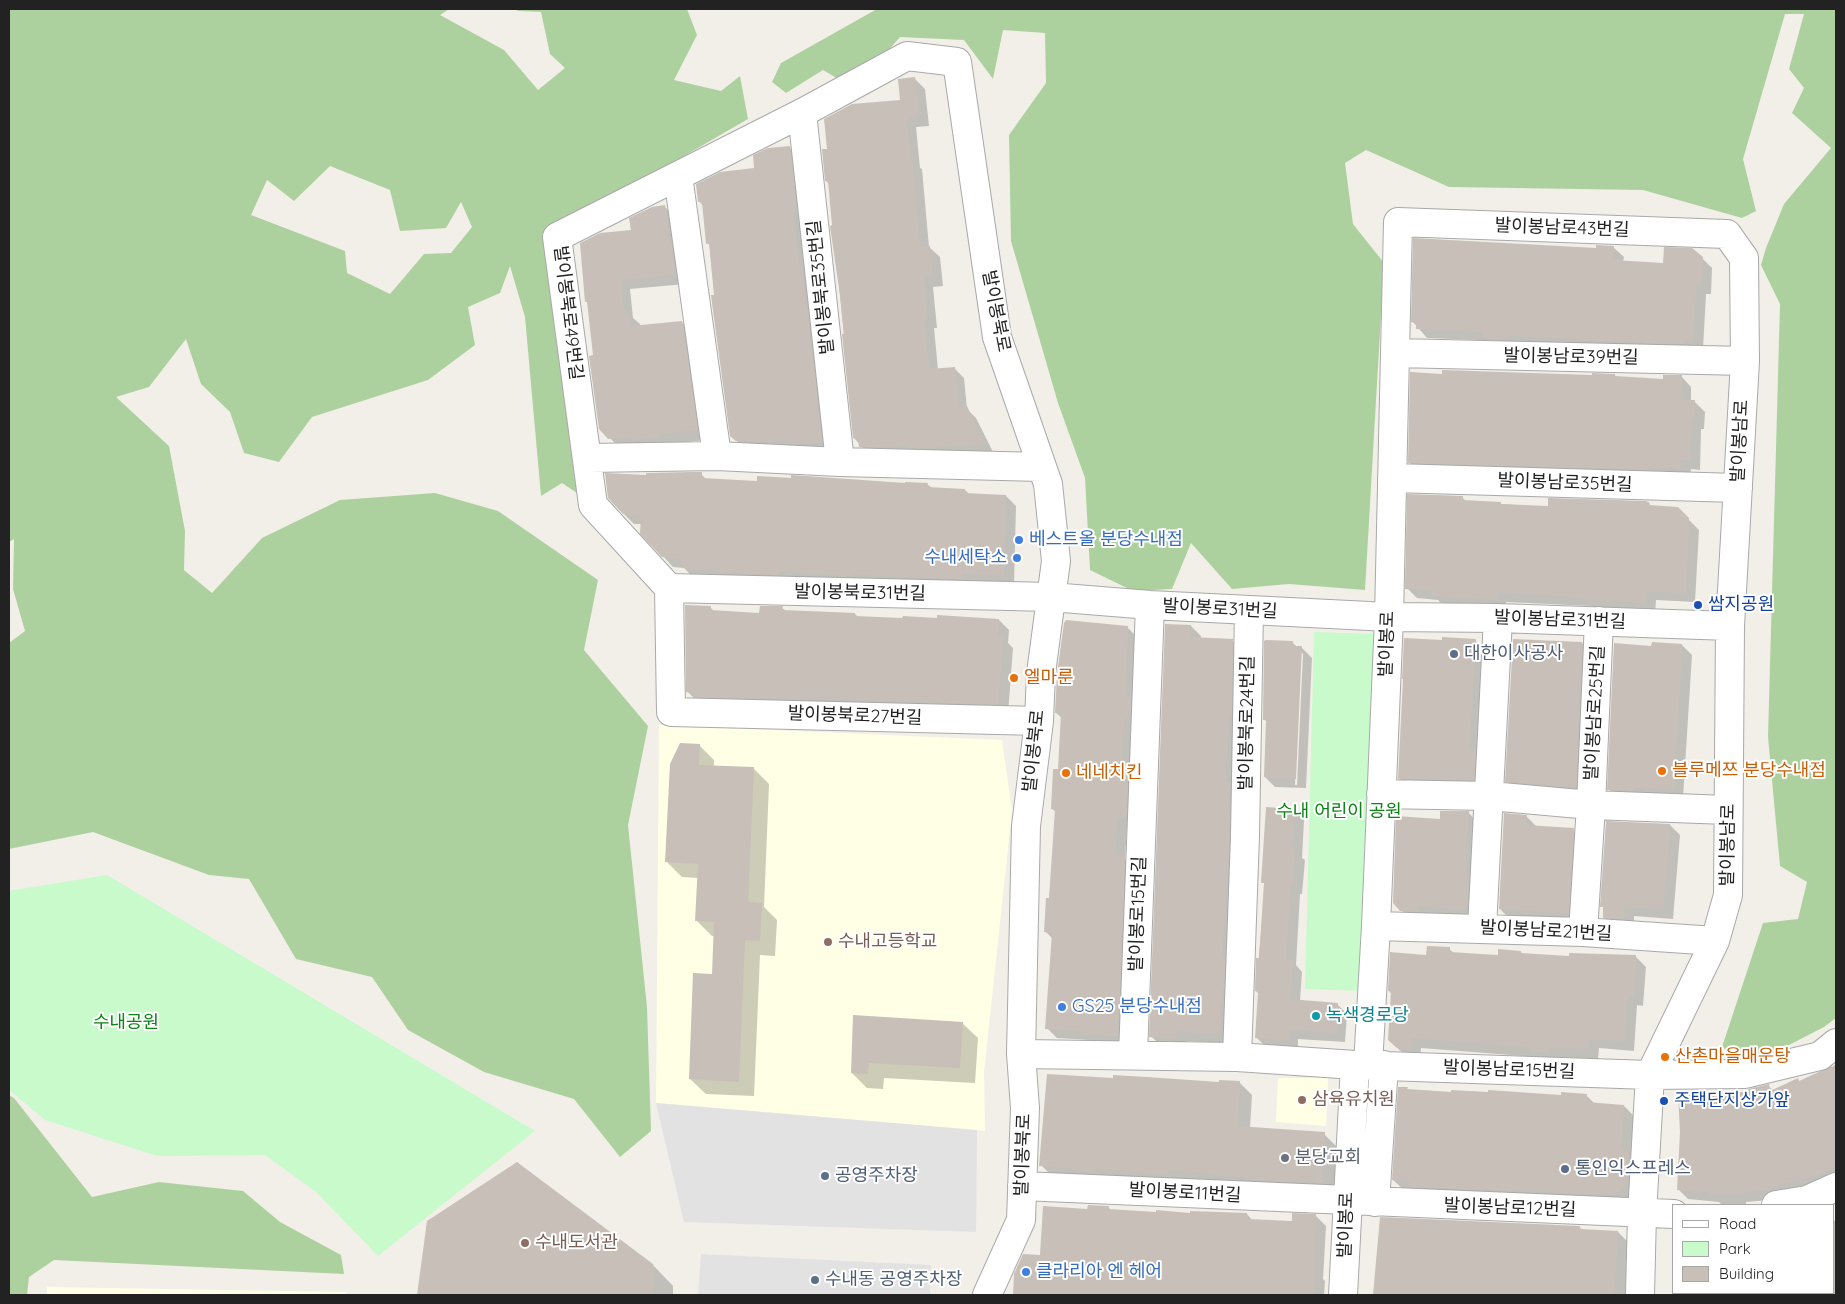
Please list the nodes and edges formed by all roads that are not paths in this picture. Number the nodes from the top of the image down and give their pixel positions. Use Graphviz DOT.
graph roads {
  1 [pos="957,62"];
  2 [pos="802,113"];
  3 [pos="678,176"];
  4 [pos="1398,222"];
  5 [pos="1727,234"];
  6 [pos="1396,353"];
  7 [pos="1745,361"];
  8 [pos="718,456"];
  9 [pos="587,458"];
  10 [pos="840,462"];
  11 [pos="1042,467"];
  12 [pos="1392,478"];
  13 [pos="1738,488"];
  14 [pos="669,588"];
  15 [pos="1051,597"];
  16 [pos="1150,605"];
  17 [pos="1249,610"];
  18 [pos="1389,617"];
  19 [pos="1498,618"];
  20 [pos="1600,621"];
  21 [pos="1730,626"];
  22 [pos="1039,721"];
  23 [pos="1381,794"];
  24 [pos="1490,796"];
  25 [pos="1591,806"];
  26 [pos="1728,810"];
  27 [pos="1376,926"];
  28 [pos="1482,928"];
  29 [pos="1582,932"];
  30 [pos="1715,941"];
  31 [pos="1836,1043"];
  32 [pos="1021,1054"];
  33 [pos="1133,1055"];
  34 [pos="1237,1057"];
  35 [pos="1369,1065"];
  36 [pos="1650,1075"];
  37 [pos="1022,1186"];
  38 [pos="1836,1187"];
  39 [pos="1347,1201"];
  40 [pos="1375,1202"];
  41 [pos="1782,1204"];
  42 [pos="1642,1214"];
  43 [pos="1672,1214"];
  44 [pos="988,1295"];
  45 [pos="1343,1295"];
  46 [pos="1640,1295"];
  1 -- 2 [label="street, 발이봉북로49번길"];
  1 -- 11 [label="street, 발이봉북로"];
  2 -- 3 [label="street, 발이봉북로49번길"];
  2 -- 10 [label="street, 발이봉북로35번길"];
  3 -- 8 [label="street"];
  3 -- 9 [label="street, 발이봉북로49번길"];
  4 -- 5 [label="street, 발이봉남로43번길"];
  4 -- 6 [label="street, 발이봉로"];
  5 -- 7 [label="street, 발이봉남로"];
  6 -- 7 [label="street, 발이봉남로39번길"];
  6 -- 12 [label="street, 발이봉로"];
  7 -- 13 [label="street, 발이봉남로"];
  8 -- 9 [label="street"];
  8 -- 10 [label="street"];
  9 -- 14 [label="street, 발이봉북로49번길"];
  10 -- 11 [label="street"];
  11 -- 15 [label="street, 발이봉북로"];
  12 -- 13 [label="street, 발이봉남로35번길"];
  12 -- 18 [label="street, 발이봉로"];
  13 -- 21 [label="street, 발이봉남로"];
  14 -- 15 [label="street, 발이봉북로31번길"];
  14 -- 22 [label="street, 발이봉북로27번길"];
  15 -- 16 [label="street, 발이봉로31번길"];
  15 -- 22 [label="street, 발이봉북로"];
  16 -- 17 [label="street, 발이봉로31번길"];
  16 -- 33 [label="street, 발이봉로15번길"];
  17 -- 18 [label="street, 발이봉로31번길"];
  17 -- 34 [label="street, 발이봉북로24번길"];
  18 -- 19 [label="street, 발이봉남로31번길"];
  18 -- 23 [label="street, 발이봉로"];
  19 -- 20 [label="street, 발이봉남로31번길"];
  19 -- 24 [label="street"];
  20 -- 21 [label="street, 발이봉남로31번길"];
  20 -- 25 [label="street, 발이봉남로25번길"];
  21 -- 26 [label="street, 발이봉남로"];
  22 -- 32 [label="street, 발이봉북로"];
  23 -- 24 [label="street, 발이봉남로25번길"];
  23 -- 27 [label="street, 발이봉로"];
  24 -- 25 [label="street, 발이봉남로25번길"];
  24 -- 28 [label="street"];
  25 -- 26 [label="street, 발이봉남로25번길"];
  25 -- 29 [label="street, 발이봉남로25번길"];
  26 -- 30 [label="street, 발이봉남로"];
  27 -- 28 [label="street, 발이봉남로21번길"];
  27 -- 35 [label="street, 발이봉로"];
  28 -- 29 [label="street, 발이봉남로21번길"];
  29 -- 30 [label="street, 발이봉남로21번길"];
  30 -- 36 [label="street, 발이봉남로"];
  31 -- 36 [label="street, 발이봉남로15번길"];
  32 -- 33 [label="street"];
  32 -- 37 [label="street, 발이봉북로"];
  33 -- 34 [label="street"];
  34 -- 35 [label="street"];
  35 -- 36 [label="street, 발이봉남로15번길"];
  35 -- 39 [label="street, 발이봉로"];
  35 -- 40 [label="street"];
  36 -- 42 [label="street, 발이봉남로"];
  37 -- 39 [label="street, 발이봉로11번길"];
  37 -- 44 [label="street, 발이봉북로"];
  38 -- 41 [label="street"];
  39 -- 40 [label="street, 발이봉남로12번길"];
  39 -- 45 [label="street, 발이봉로"];
  40 -- 42 [label="street, 발이봉남로12번길"];
  42 -- 43 [label="street, 발이봉남로12번길"];
  42 -- 46 [label="street, 발이봉남로"];
}
